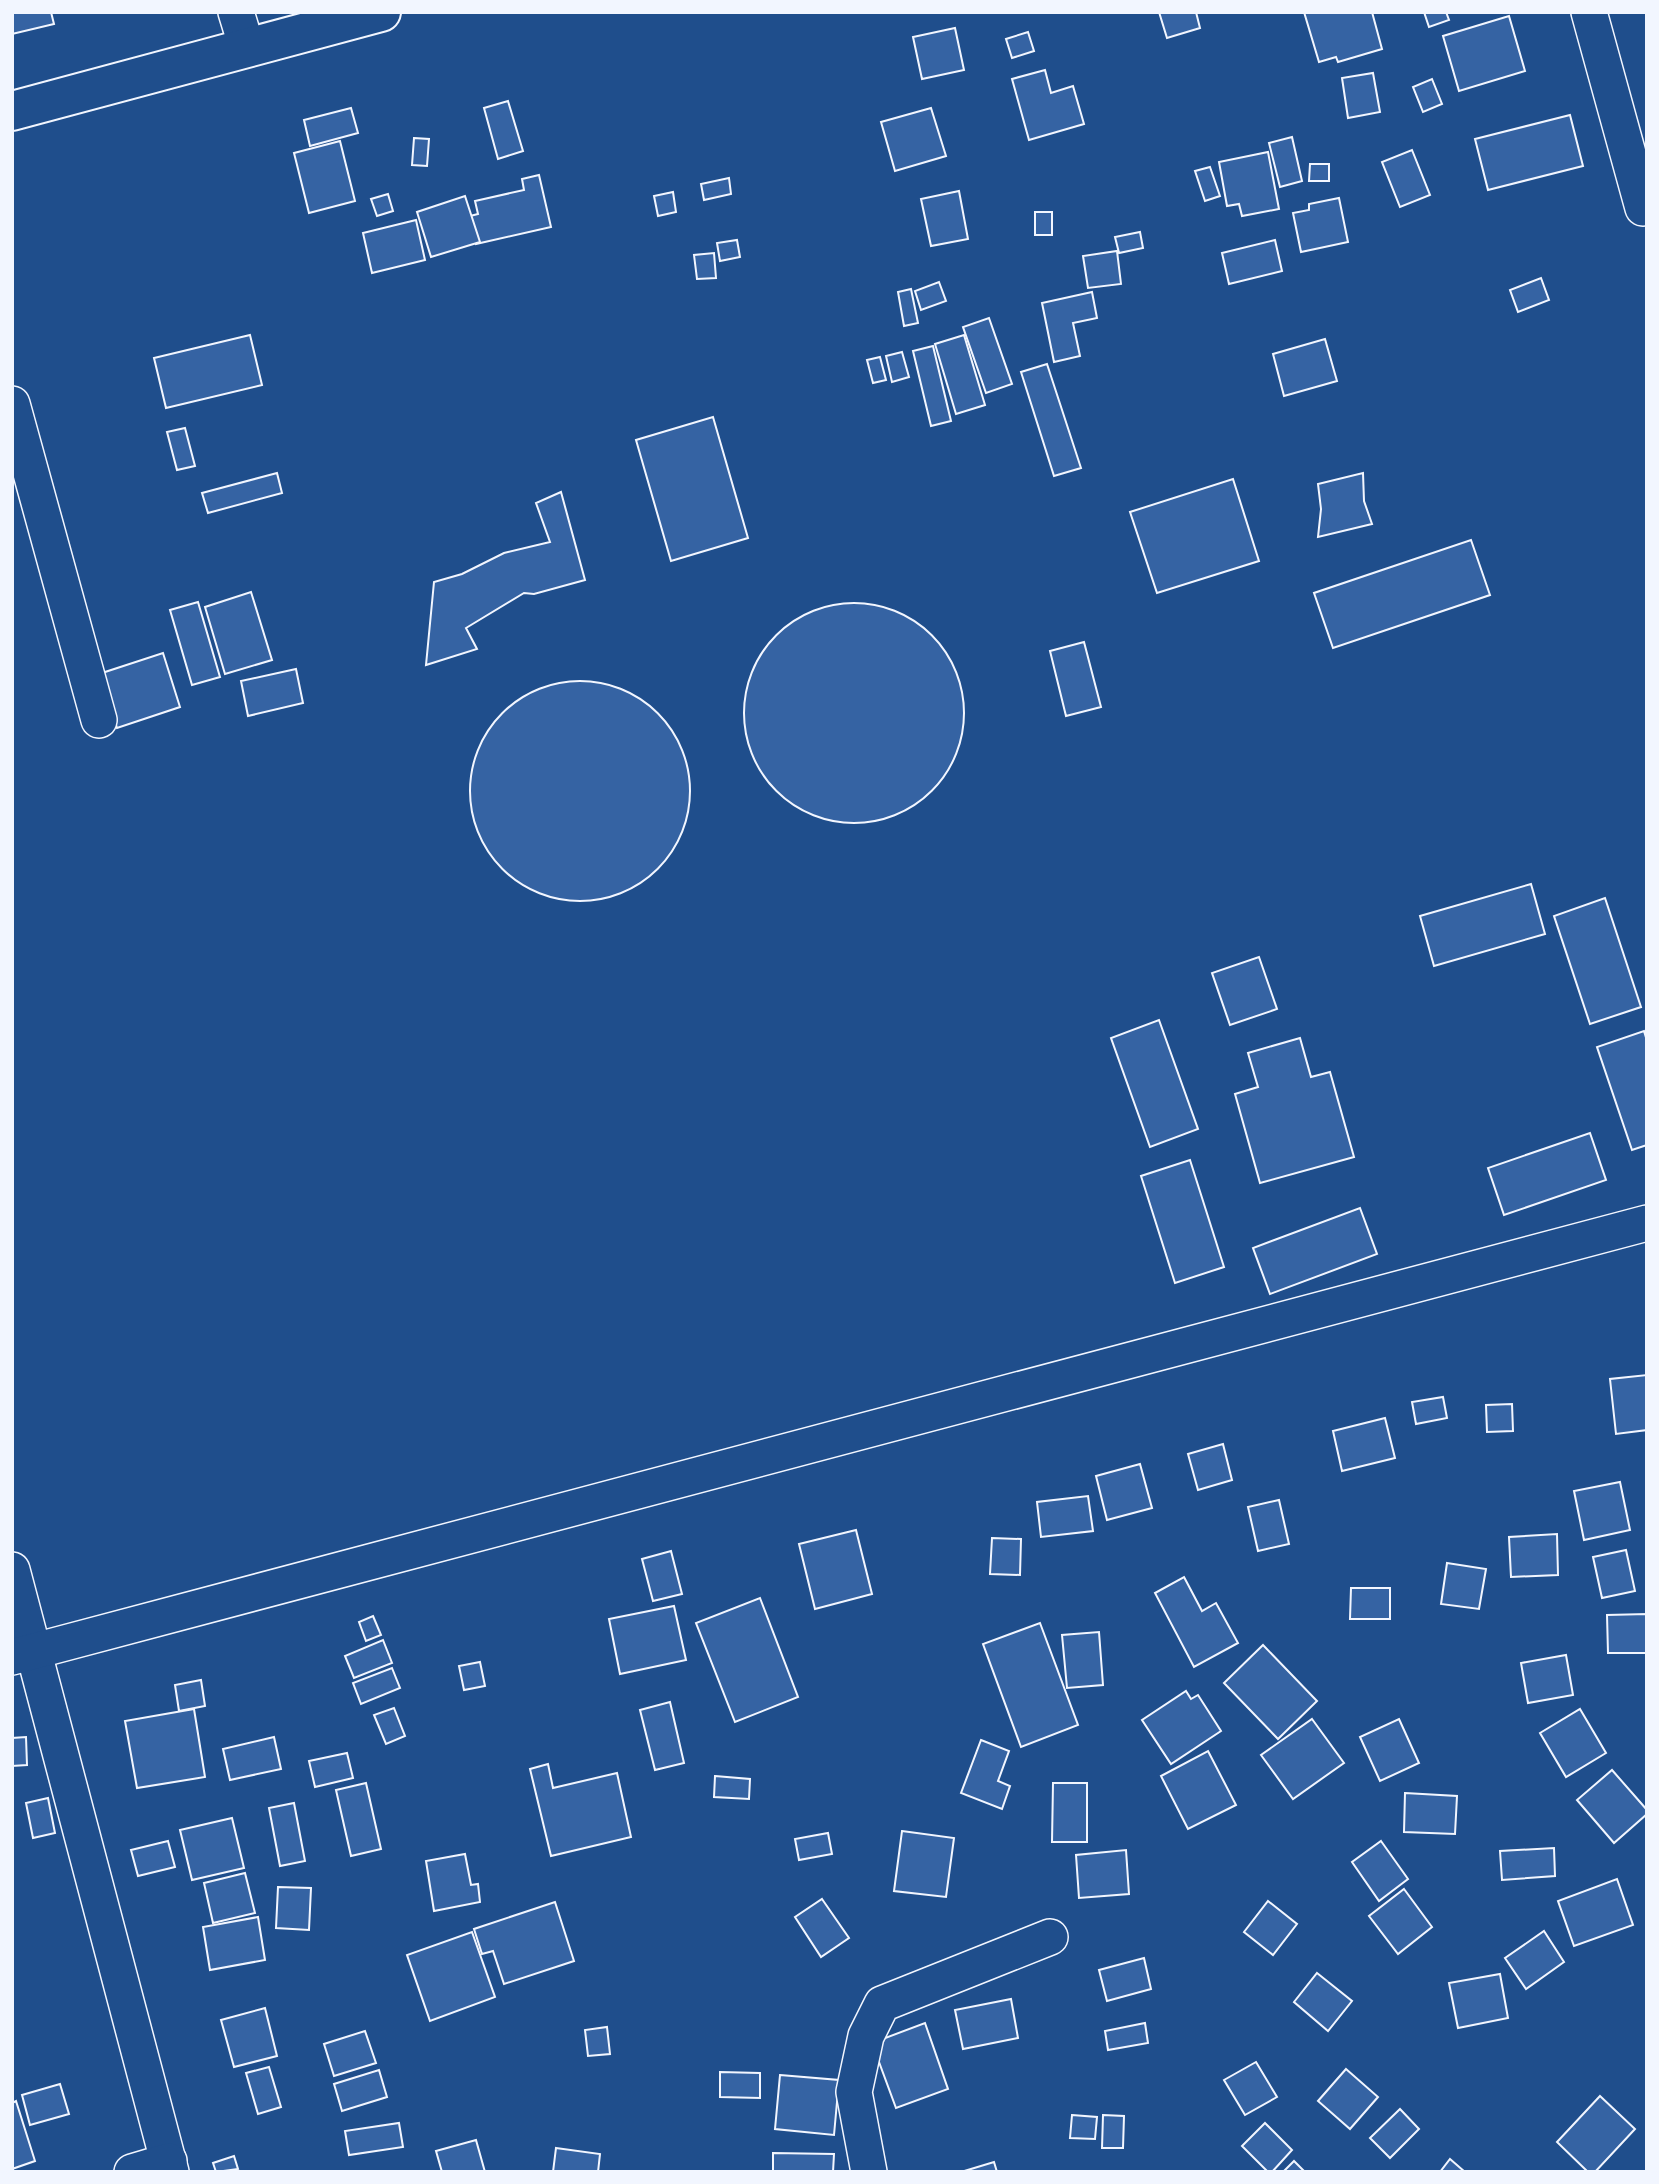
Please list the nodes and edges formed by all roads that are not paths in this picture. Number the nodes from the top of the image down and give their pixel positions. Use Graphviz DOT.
graph roads {
  1 [pos="381,12"];
  2 [pos="1588,12"];
  3 [pos="242,30"];
  4 [pos="12,111"];
  5 [pos="1643,208"];
  6 [pos="12,404"];
  7 [pos="99,720"];
  8 [pos="1647,1223"];
  9 [pos="12,1570"];
  10 [pos="23,1654"];
  11 [pos="1050,1937"];
  12 [pos="170,2166"];
  13 [pos="132,2172"];
  14 [pos="869,2172"];
  1 -- 3 [label="street"];
  2 -- 5 [label="street"];
  3 -- 4 [label="street"];
  6 -- 7 [label="street"];
  8 -- 10 [label="street"];
  9 -- 10 [label="street"];
  10 -- 12 [label="street"];
  11 -- 14 [label="street"];
  12 -- 13 [label="street"];
}
